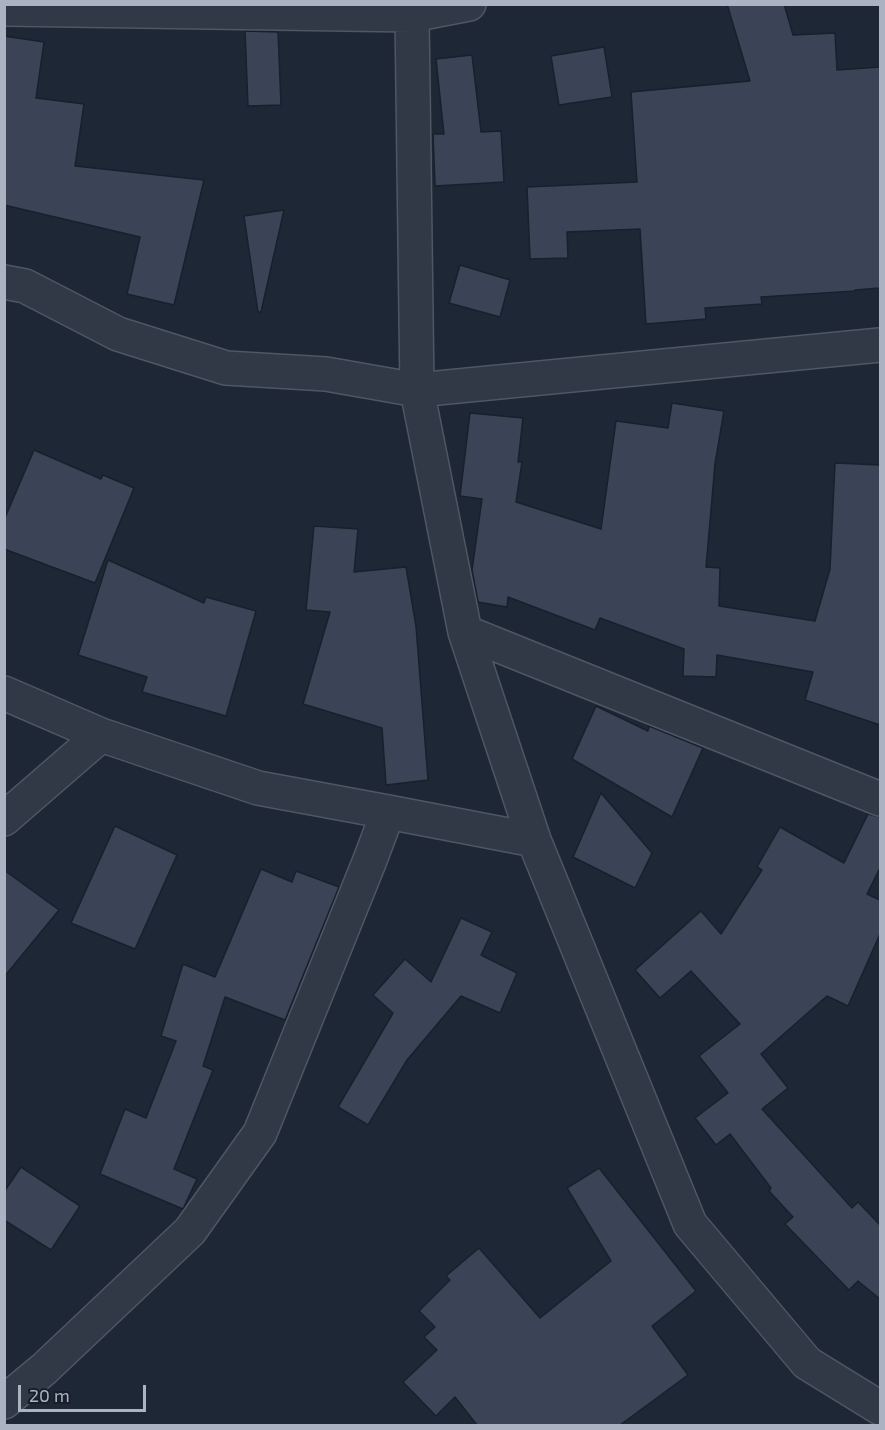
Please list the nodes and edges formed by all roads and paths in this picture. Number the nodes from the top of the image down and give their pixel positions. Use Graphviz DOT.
graph roads {
  1 [pos="469,4"];
  2 [pos="4,9"];
  3 [pos="411,10"];
  4 [pos="4,282"];
  5 [pos="880,345"];
  6 [pos="417,390"];
  7 [pos="465,632"];
  8 [pos="4,693"];
  9 [pos="101,735"];
  10 [pos="880,799"];
  11 [pos="387,812"];
  12 [pos="4,819"];
  13 [pos="534,840"];
  14 [pos="4,1402"];
  15 [pos="880,1408"];
  1 -- 3 [label="street"];
  2 -- 3 [label="street"];
  3 -- 6 [label="street"];
  4 -- 6 [label="street"];
  5 -- 6 [label="street"];
  6 -- 7 [label="street"];
  7 -- 10 [label="street"];
  7 -- 13 [label="street"];
  8 -- 9 [label="street"];
  9 -- 11 [label="street"];
  9 -- 12 [label="street"];
  11 -- 13 [label="street"];
  11 -- 14 [label="street"];
  13 -- 15 [label="street"];
}
